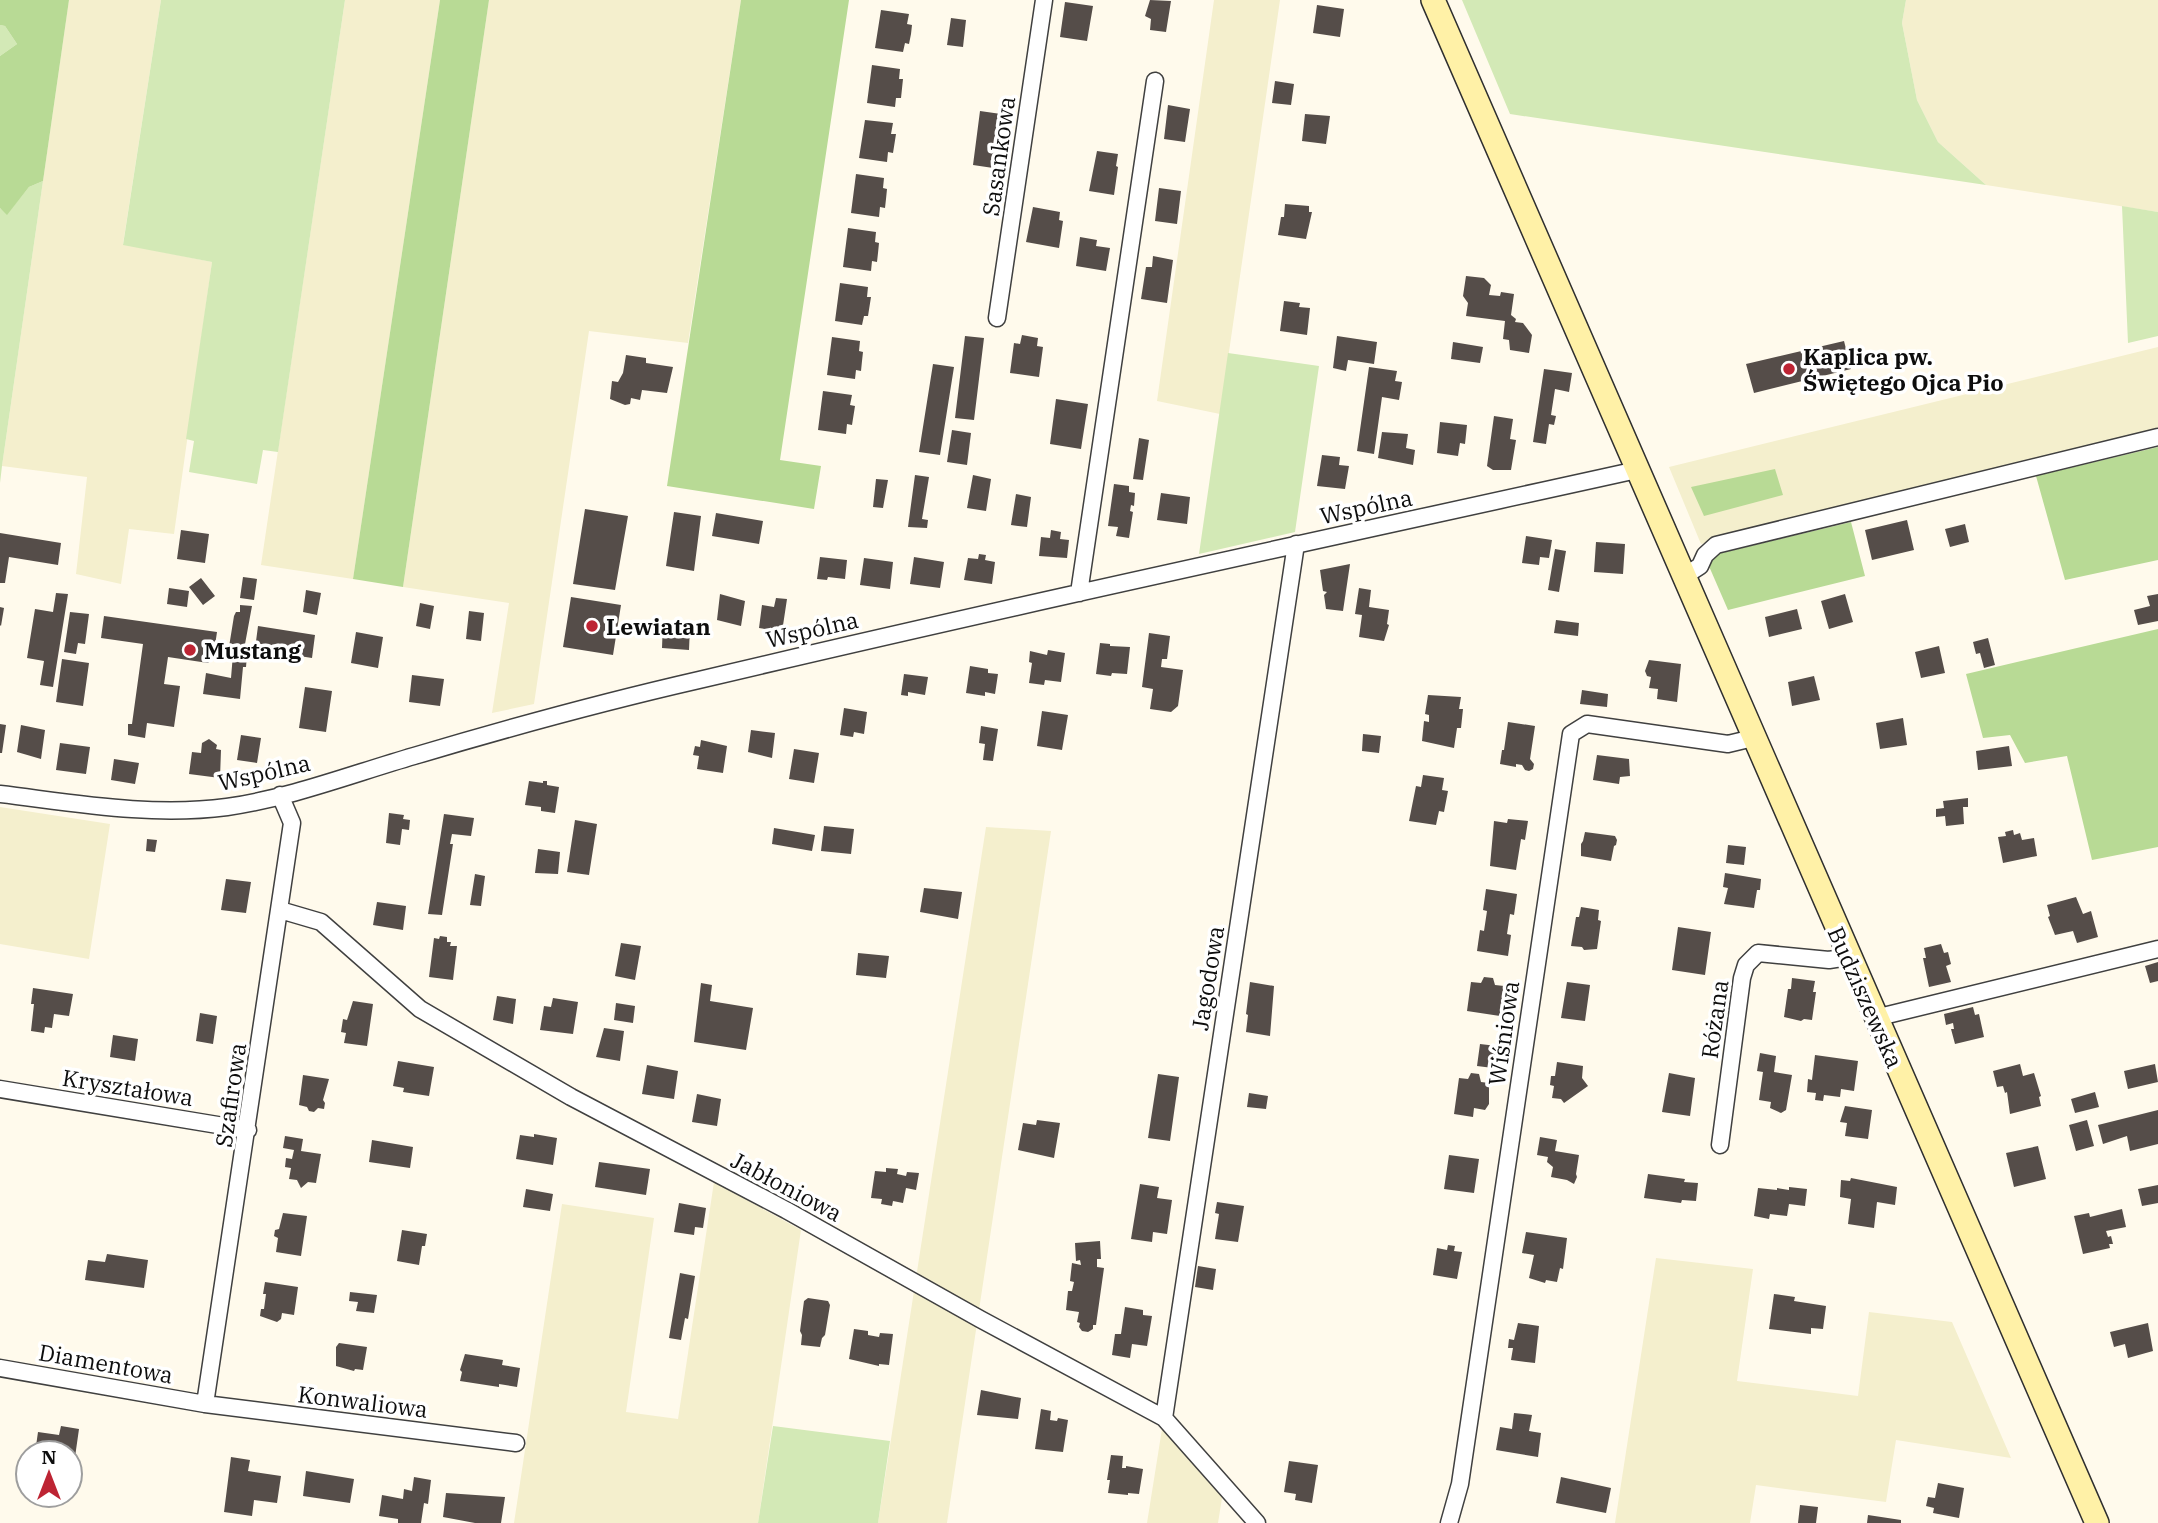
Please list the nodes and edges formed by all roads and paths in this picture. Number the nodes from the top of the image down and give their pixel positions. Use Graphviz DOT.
graph roads {
  1 [pos="1044,0"];
  2 [pos="1433,0"];
  3 [pos="1155,81"];
  4 [pos="997,318"];
  5 [pos="2158,437"];
  6 [pos="1637,470"];
  7 [pos="1296,544"];
  8 [pos="1684,577"];
  9 [pos="1079,593"];
  10 [pos="1753,738"];
  11 [pos="0,794"];
  12 [pos="280,795"];
  13 [pos="280,910"];
  14 [pos="2158,949"];
  15 [pos="1848,957"];
  16 [pos="1875,1018"];
  17 [pos="0,1089"];
  18 [pos="248,1130"];
  19 [pos="1720,1145"];
  20 [pos="0,1368"];
  21 [pos="205,1404"];
  22 [pos="1164,1418"];
  23 [pos="516,1443"];
  24 [pos="1257,1523"];
  25 [pos="1449,1523"];
  26 [pos="2097,1523"];
  1 -- 4 [label="street, Sasankowa"];
  2 -- 6 [label="street, Budziszewska"];
  3 -- 9 [label="street"];
  5 -- 8 [label="street"];
  6 -- 7 [label="street, Wspólna"];
  6 -- 8 [label="street, Budziszewska"];
  7 -- 9 [label="street, Wspólna"];
  7 -- 22 [label="street, Jagodowa"];
  8 -- 10 [label="street, Budziszewska"];
  9 -- 12 [label="street, Wspólna"];
  10 -- 15 [label="street, Budziszewska"];
  10 -- 25 [label="street, Wiśniowa"];
  11 -- 12 [label="street, Wspólna"];
  12 -- 13 [label="street, Szafirowa"];
  13 -- 18 [label="street, Szafirowa"];
  13 -- 22 [label="street, Jabłoniowa"];
  14 -- 16 [label="street"];
  15 -- 16 [label="street, Budziszewska"];
  15 -- 19 [label="street, Różana"];
  16 -- 26 [label="street, Budziszewska"];
  17 -- 18 [label="street, Kryształowa"];
  18 -- 21 [label="street, Szafirowa"];
  20 -- 21 [label="street, Diamentowa"];
  21 -- 23 [label="street, Konwaliowa"];
  22 -- 24 [label="street, Jabłoniowa"];
}
